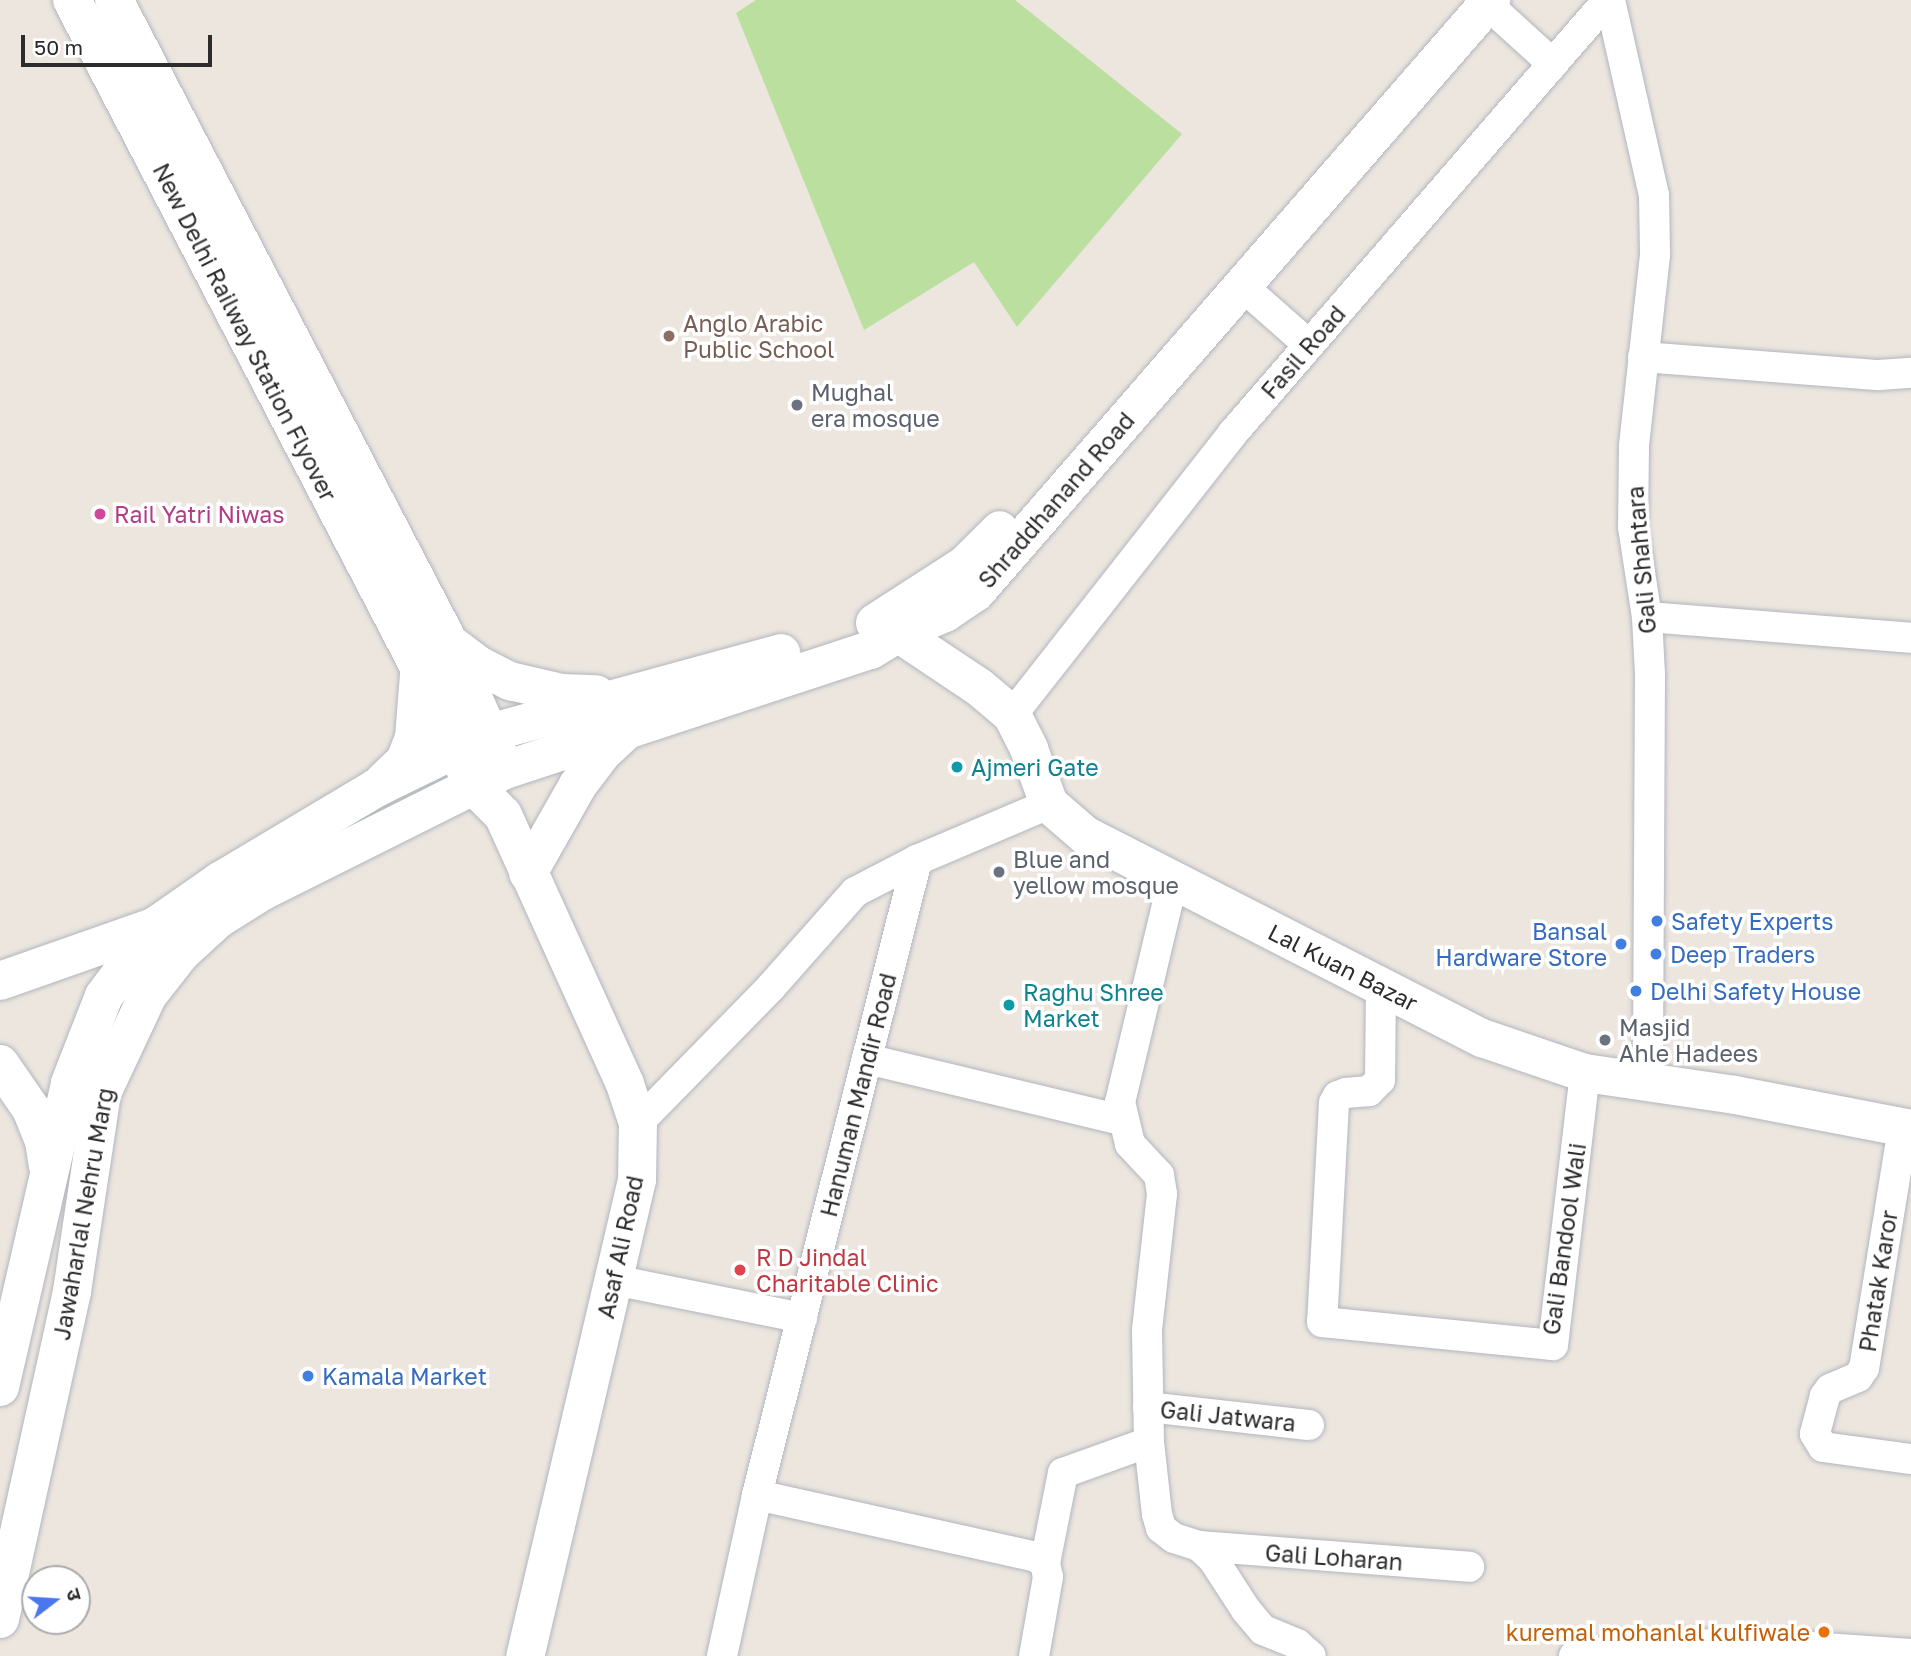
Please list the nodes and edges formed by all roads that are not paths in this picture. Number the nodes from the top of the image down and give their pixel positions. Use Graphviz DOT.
graph roads {
  1 [pos="72,0"];
  2 [pos="114,0"];
  3 [pos="1609,0"];
  4 [pos="1480,1"];
  5 [pos="1553,64"];
  6 [pos="1242,286"];
  7 [pos="1309,345"];
  8 [pos="1643,357"];
  9 [pos="1911,373"];
  10 [pos="1647,617"];
  11 [pos="892,625"];
  12 [pos="1911,638"];
  13 [pos="449,643"];
  14 [pos="418,665"];
  15 [pos="629,711"];
  16 [pos="1012,715"];
  17 [pos="472,741"];
  18 [pos="489,777"];
  19 [pos="376,788"];
  20 [pos="1049,804"];
  21 [pos="917,860"];
  22 [pos="528,873"];
  23 [pos="1173,880"];
  24 [pos="157,925"];
  25 [pos="0,981"];
  26 [pos="1381,987"];
  27 [pos="867,1059"];
  28 [pos="0,1064"];
  29 [pos="1585,1073"];
  30 [pos="1648,1084"];
  31 [pos="1122,1120"];
  32 [pos="638,1123"];
  33 [pos="1907,1128"];
  34 [pos="49,1176"];
  35 [pos="614,1280"];
  36 [pos="802,1318"];
  37 [pos="0,1387"];
  38 [pos="1148,1407"];
  39 [pos="1308,1425"];
  40 [pos="1149,1442"];
  41 [pos="1911,1459"];
  42 [pos="757,1495"];
  43 [pos="1199,1546"];
  44 [pos="1045,1563"];
  45 [pos="1469,1567"];
  46 [pos="0,1619"];
  47 [pos="1671,1650"];
  48 [pos="1783,1651"];
  49 [pos="1911,1654"];
  50 [pos="525,1656"];
  51 [pos="722,1656"];
  52 [pos="1034,1656"];
  53 [pos="1311,1656"];
  54 [pos="1574,1656"];
  1 -- 14 [label="main road, New Delhi Railway Station Flyover"];
  2 -- 13 [label="main road, New Delhi Railway Station Flyover"];
  3 -- 5 [label="street, Fasil Road"];
  3 -- 8 [label="street, Gali Shahtara"];
  4 -- 5 [label="street"];
  4 -- 6 [label="main road, Shraddhanand Road"];
  4 -- 11 [label="main road, Shraddhanand Road"];
  5 -- 7 [label="street, Fasil Road"];
  6 -- 7 [label="street"];
  6 -- 11 [label="main road, Shraddhanand Road"];
  7 -- 16 [label="street, Fasil Road"];
  8 -- 9 [label="street"];
  8 -- 10 [label="street, Gali Shahtara"];
  10 -- 12 [label="street"];
  10 -- 30 [label="street, Gali Shahtara"];
  11 -- 15 [label="main road, Shraddhanand Road"];
  11 -- 16 [label="main road, Lal Kuan Bazar"];
  13 -- 15 [label="main road"];
  13 -- 17 [label="main road, New Delhi Railway Station Flyover"];
  14 -- 17 [label="main road, New Delhi Railway Station Flyover"];
  14 -- 19 [label="main road"];
  15 -- 17 [label="main road, Shraddhanand Road"];
  15 -- 18 [label="main road, Shraddhanand Road"];
  15 -- 22 [label="main road"];
  16 -- 20 [label="main road, Lal Kuan Bazar"];
  17 -- 18 [label="main road"];
  17 -- 19 [label="main road, Shraddhanand Road"];
  18 -- 22 [label="main road, Asaf Ali Road"];
  18 -- 46 [label="main road, Jawaharlal Nehru Marg"];
  19 -- 24 [label="main road, Jawaharlal Nehru Marg"];
  20 -- 21 [label="street"];
  20 -- 23 [label="main road, Lal Kuan Bazar"];
  21 -- 27 [label="street, Hanuman Mandir Road"];
  21 -- 32 [label="street"];
  22 -- 32 [label="main road, Asaf Ali Road"];
  23 -- 26 [label="main road, Lal Kuan Bazar"];
  23 -- 31 [label="street"];
  24 -- 25 [label="main road"];
  24 -- 34 [label="main road, Jawaharlal Nehru Marg"];
  26 -- 29 [label="main road, Lal Kuan Bazar"];
  26 -- 29 [label="street, Gali Bandool Wali"];
  27 -- 31 [label="street"];
  27 -- 36 [label="street, Hanuman Mandir Road"];
  28 -- 34 [label="main road"];
  29 -- 30 [label="main road, Lal Kuan Bazar"];
  30 -- 33 [label="main road, Lal Kuan Bazar"];
  31 -- 38 [label="street"];
  32 -- 35 [label="main road, Asaf Ali Road"];
  33 -- 41 [label="street, Phatak Karor"];
  34 -- 37 [label="main road, Jawaharlal Nehru Marg"];
  35 -- 36 [label="street"];
  35 -- 50 [label="main road, Asaf Ali Road"];
  36 -- 42 [label="street, Hanuman Mandir Road"];
  38 -- 39 [label="street, Gali Jatwara"];
  38 -- 40 [label="street"];
  40 -- 43 [label="street"];
  40 -- 44 [label="street"];
  42 -- 44 [label="street"];
  42 -- 51 [label="street, Hanuman Mandir Road"];
  43 -- 45 [label="street, Gali Loharan"];
  43 -- 53 [label="street"];
  44 -- 52 [label="street"];
  47 -- 48 [label="street"];
  47 -- 54 [label="street"];
  48 -- 49 [label="street"];
}
